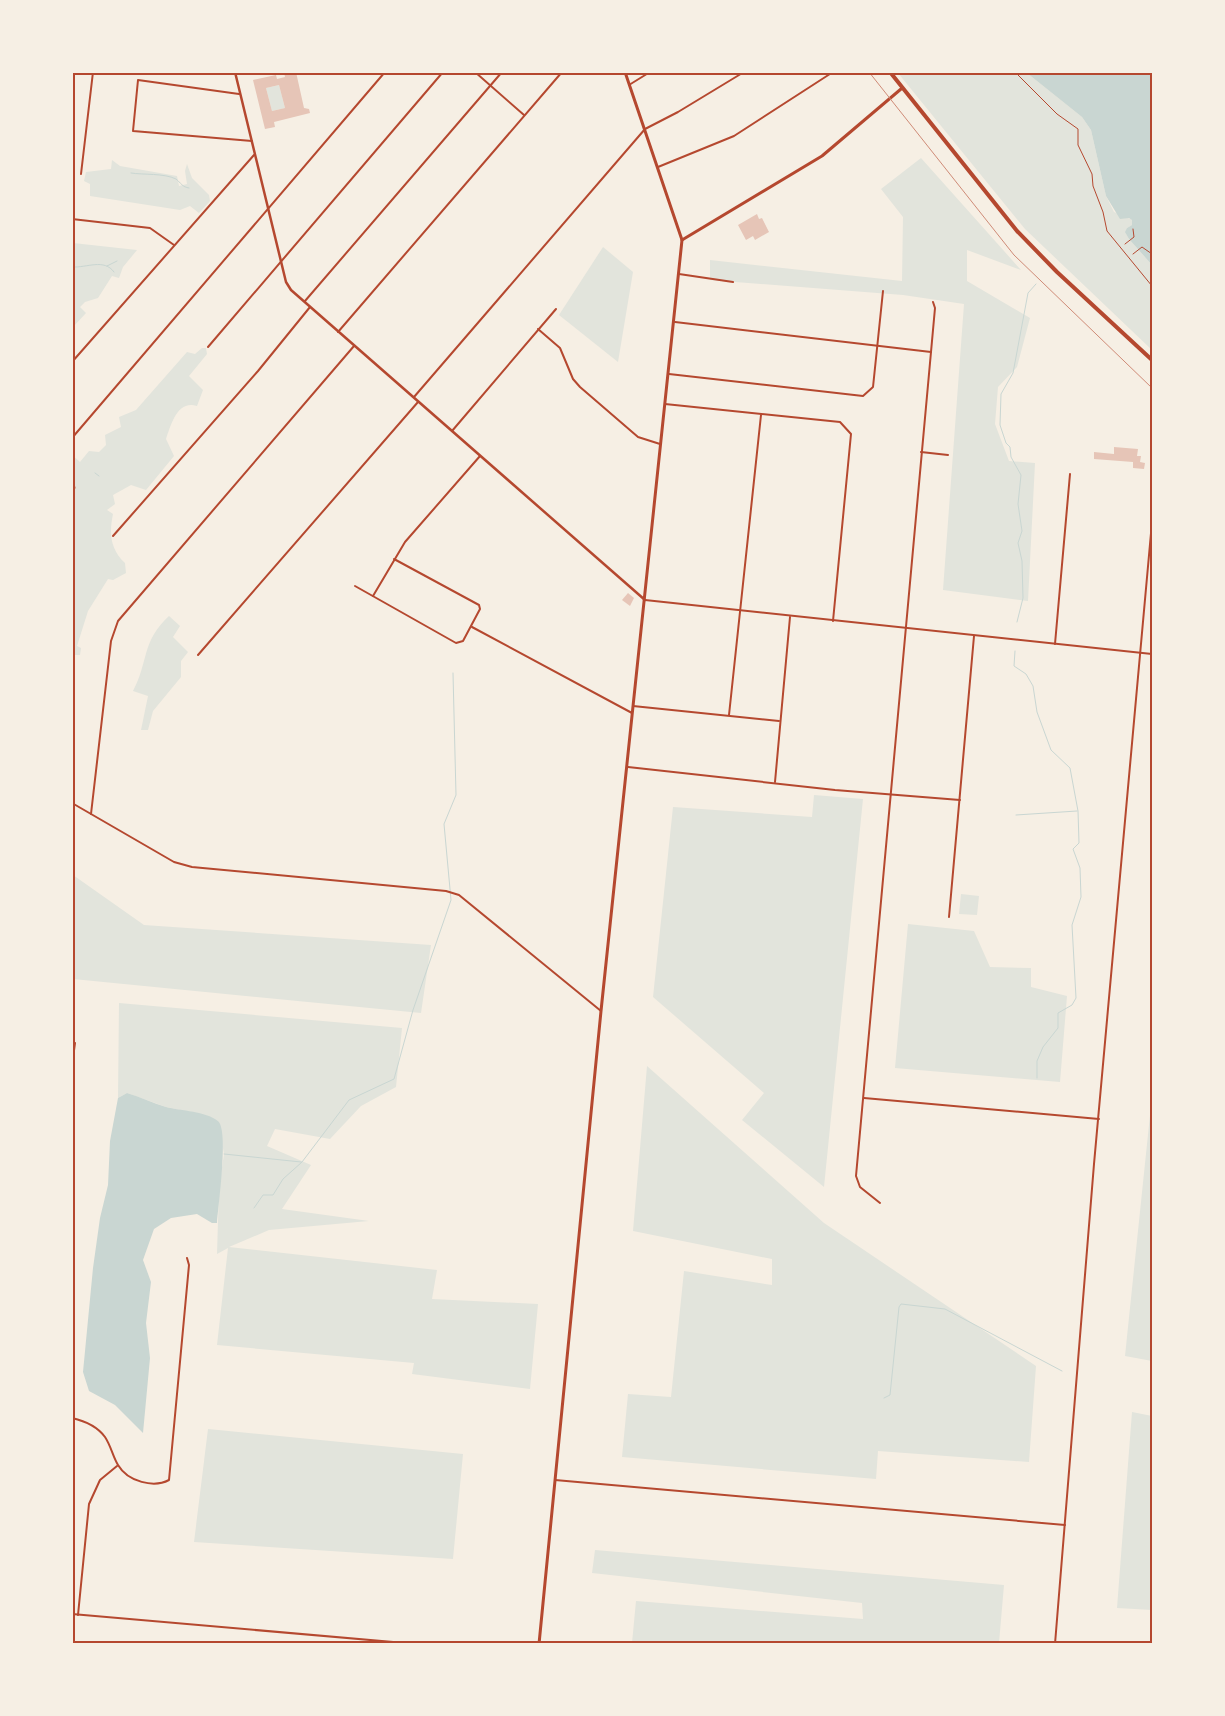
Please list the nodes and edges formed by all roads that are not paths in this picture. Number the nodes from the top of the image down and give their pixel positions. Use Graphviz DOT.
graph roads {
  1 [pos="93,72"];
  2 [pos="235,72"];
  3 [pos="385,72"];
  4 [pos="443,72"];
  5 [pos="475,72"];
  6 [pos="502,72"];
  7 [pos="562,72"];
  8 [pos="625,72"];
  9 [pos="650,72"];
  10 [pos="735,72"];
  11 [pos="744,72"];
  12 [pos="833,72"];
  13 [pos="890,72"];
  14 [pos="738,76"];
  15 [pos="629,85"];
  16 [pos="491,86"];
  17 [pos="901,89"];
  18 [pos="240,94"];
  19 [pos="525,116"];
  20 [pos="645,129"];
  21 [pos="253,141"];
  22 [pos="256,154"];
  23 [pos="656,168"];
  24 [pos="81,174"];
  25 [pos="269,208"];
  26 [pos="72,219"];
  27 [pos="682,240"];
  28 [pos="174,244"];
  29 [pos="282,260"];
  30 [pos="678,274"];
  31 [pos="733,282"];
  32 [pos="883,291"];
  33 [pos="304,302"];
  34 [pos="933,302"];
  35 [pos="310,307"];
  36 [pos="556,309"];
  37 [pos="673,322"];
  38 [pos="538,329"];
  39 [pos="338,332"];
  40 [pos="354,346"];
  41 [pos="208,347"];
  42 [pos="878,347"];
  43 [pos="930,352"];
  44 [pos="1152,360"];
  45 [pos="72,362"];
  46 [pos="668,374"];
  47 [pos="413,398"];
  48 [pos="418,402"];
  49 [pos="665,404"];
  50 [pos="761,415"];
  51 [pos="452,431"];
  52 [pos="72,438"];
  53 [pos="661,445"];
  54 [pos="921,452"];
  55 [pos="948,455"];
  56 [pos="480,456"];
  57 [pos="1070,474"];
  58 [pos="1152,522"];
  59 [pos="113,536"];
  60 [pos="394,559"];
  61 [pos="354,586"];
  62 [pos="373,596"];
  63 [pos="644,600"];
  64 [pos="740,612"];
  65 [pos="790,617"];
  66 [pos="833,622"];
  67 [pos="472,627"];
  68 [pos="905,629"];
  69 [pos="974,636"];
  70 [pos="1055,644"];
  71 [pos="1141,652"];
  72 [pos="1152,654"];
  73 [pos="198,655"];
  74 [pos="633,706"];
  75 [pos="632,713"];
  76 [pos="729,716"];
  77 [pos="779,721"];
  78 [pos="628,767"];
  79 [pos="775,782"];
  80 [pos="889,795"];
  81 [pos="960,800"];
  82 [pos="72,803"];
  83 [pos="91,814"];
  84 [pos="949,918"];
  85 [pos="601,1011"];
  86 [pos="75,1044"];
  87 [pos="72,1065"];
  88 [pos="864,1098"];
  89 [pos="1099,1119"];
  90 [pos="880,1203"];
  91 [pos="187,1258"];
  92 [pos="72,1418"];
  93 [pos="118,1465"];
  94 [pos="555,1480"];
  95 [pos="1065,1525"];
  96 [pos="72,1614"];
  97 [pos="78,1615"];
  98 [pos="416,1644"];
  99 [pos="539,1644"];
  100 [pos="1055,1644"];
  1 -- 24 [label="street"];
  2 -- 18 [label="street"];
  3 -- 25 [label="street"];
  4 -- 29 [label="street"];
  5 -- 16 [label="street"];
  6 -- 16 [label="street"];
  7 -- 19 [label="street"];
  8 -- 15 [label="main road"];
  9 -- 15 [label="street"];
  10 -- 14 [label="street"];
  11 -- 14 [label="street"];
  12 -- 23 [label="street"];
  13 -- 17 [label="main road"];
  14 -- 20 [label="street"];
  15 -- 20 [label="main road"];
  16 -- 19 [label="street"];
  16 -- 33 [label="street"];
  17 -- 27 [label="main road"];
  17 -- 44 [label="main road"];
  18 -- 21 [label="street"];
  18 -- 21 [label="street"];
  19 -- 39 [label="street"];
  20 -- 23 [label="main road"];
  20 -- 47 [label="street"];
  21 -- 22 [label="street"];
  22 -- 25 [label="street"];
  22 -- 28 [label="street"];
  23 -- 27 [label="main road"];
  25 -- 29 [label="street"];
  25 -- 52 [label="street"];
  26 -- 28 [label="street"];
  27 -- 30 [label="main road"];
  28 -- 45 [label="street"];
  29 -- 33 [label="street"];
  29 -- 41 [label="street"];
  30 -- 31 [label="street"];
  30 -- 37 [label="main road"];
  32 -- 42 [label="street"];
  33 -- 35 [label="street"];
  34 -- 43 [label="street"];
  35 -- 39 [label="street"];
  35 -- 59 [label="street"];
  36 -- 38 [label="street"];
  37 -- 42 [label="street"];
  37 -- 46 [label="main road"];
  38 -- 51 [label="street"];
  38 -- 53 [label="street"];
  39 -- 40 [label="street"];
  40 -- 47 [label="street"];
  40 -- 83 [label="street"];
  42 -- 43 [label="street"];
  42 -- 46 [label="street"];
  43 -- 54 [label="street"];
  46 -- 49 [label="main road"];
  47 -- 48 [label="street"];
  48 -- 51 [label="street"];
  48 -- 73 [label="street"];
  49 -- 50 [label="street"];
  49 -- 53 [label="main road"];
  50 -- 64 [label="street"];
  50 -- 66 [label="street"];
  51 -- 56 [label="street"];
  53 -- 63 [label="main road"];
  54 -- 55 [label="street"];
  54 -- 68 [label="street"];
  56 -- 60 [label="street"];
  56 -- 63 [label="street"];
  57 -- 70 [label="street"];
  58 -- 71 [label="street"];
  60 -- 62 [label="street"];
  60 -- 67 [label="street"];
  61 -- 62 [label="street"];
  62 -- 67 [label="street"];
  63 -- 64 [label="street"];
  63 -- 74 [label="main road"];
  64 -- 65 [label="street"];
  64 -- 76 [label="street"];
  65 -- 66 [label="street"];
  65 -- 77 [label="street"];
  66 -- 68 [label="street"];
  67 -- 75 [label="street"];
  68 -- 69 [label="street"];
  68 -- 80 [label="street"];
  69 -- 70 [label="street"];
  69 -- 81 [label="street"];
  70 -- 71 [label="street"];
  71 -- 72 [label="street"];
  71 -- 89 [label="street"];
  74 -- 75 [label="main road"];
  74 -- 76 [label="street"];
  75 -- 78 [label="main road"];
  76 -- 77 [label="street"];
  77 -- 79 [label="street"];
  78 -- 79 [label="street"];
  78 -- 85 [label="main road"];
  79 -- 80 [label="street"];
  80 -- 81 [label="street"];
  80 -- 88 [label="street"];
  81 -- 84 [label="street"];
  82 -- 83 [label="street"];
  83 -- 85 [label="street"];
  85 -- 94 [label="main road"];
  86 -- 87 [label="street"];
  88 -- 89 [label="street"];
  88 -- 90 [label="street"];
  89 -- 95 [label="street"];
  91 -- 93 [label="street"];
  92 -- 93 [label="street"];
  93 -- 97 [label="street"];
  94 -- 95 [label="street"];
  94 -- 99 [label="main road"];
  95 -- 100 [label="street"];
  96 -- 97 [label="street"];
  97 -- 98 [label="street"];
}
